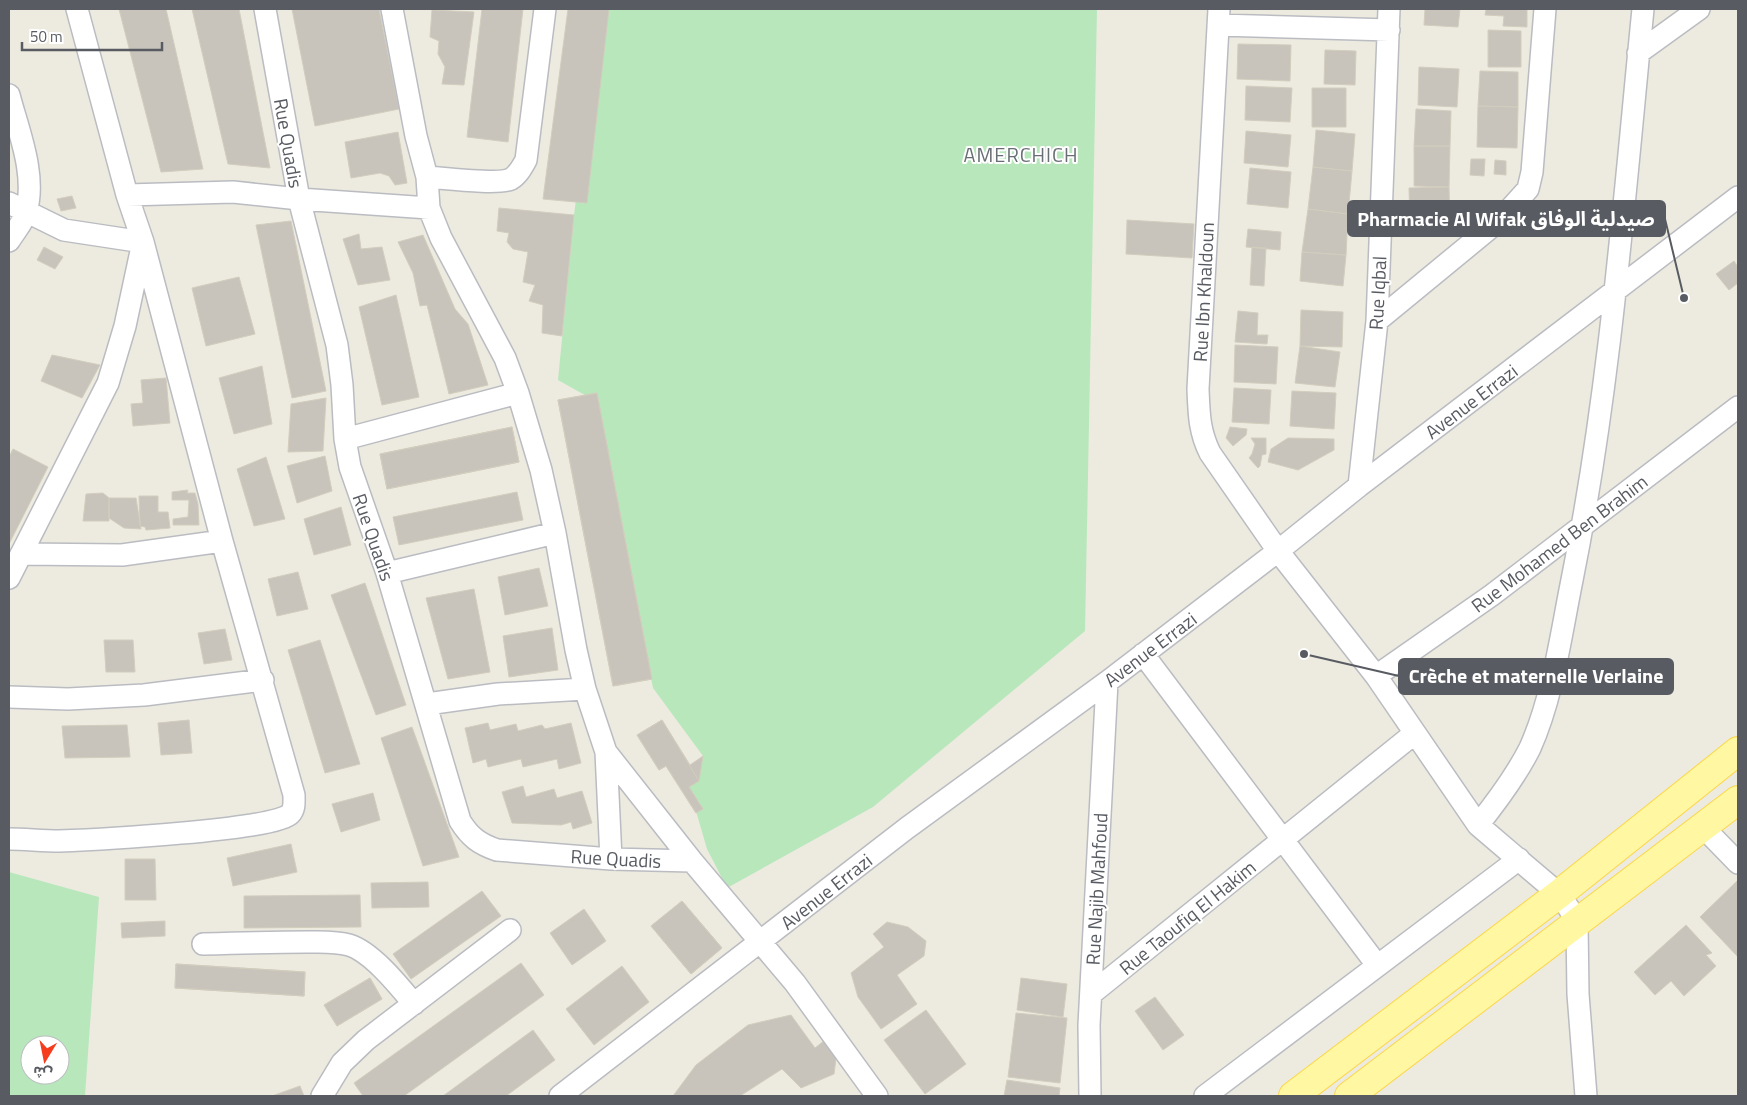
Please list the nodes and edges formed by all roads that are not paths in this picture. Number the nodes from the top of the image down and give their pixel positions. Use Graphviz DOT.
graph roads {
  1 [pos="77,9"];
  2 [pos="265,9"];
  3 [pos="392,9"];
  4 [pos="545,9"];
  5 [pos="1545,9"];
  6 [pos="1643,9"];
  7 [pos="1699,9"];
  8 [pos="1219,17"];
  9 [pos="1389,19"];
  10 [pos="1638,53"];
  11 [pos="9,95"];
  12 [pos="427,177"];
  13 [pos="127,195"];
  14 [pos="1738,197"];
  15 [pos="299,199"];
  16 [pos="18,208"];
  17 [pos="429,208"];
  18 [pos="9,241"];
  19 [pos="143,242"];
  20 [pos="1616,292"];
  21 [pos="1377,321"];
  22 [pos="518,394"];
  23 [pos="1738,407"];
  24 [pos="345,439"];
  25 [pos="1359,486"];
  26 [pos="1582,526"];
  27 [pos="555,533"];
  28 [pos="222,541"];
  29 [pos="1278,552"];
  30 [pos="21,554"];
  31 [pos="387,573"];
  32 [pos="9,578"];
  33 [pos="1143,654"];
  34 [pos="1376,676"];
  35 [pos="263,680"];
  36 [pos="1107,682"];
  37 [pos="585,689"];
  38 [pos="9,697"];
  39 [pos="427,704"];
  40 [pos="1415,733"];
  41 [pos="1738,751"];
  42 [pos="606,752"];
  43 [pos="1738,800"];
  44 [pos="1478,825"];
  45 [pos="1703,827"];
  46 [pos="9,839"];
  47 [pos="1284,840"];
  48 [pos="611,858"];
  49 [pos="1519,859"];
  50 [pos="692,861"];
  51 [pos="1738,863"];
  52 [pos="1559,894"];
  53 [pos="1577,924"];
  54 [pos="510,930"];
  55 [pos="761,941"];
  56 [pos="203,944"];
  57 [pos="1377,965"];
  58 [pos="1091,994"];
  59 [pos="414,1004"];
  60 [pos="322,1096"];
  61 [pos="560,1096"];
  62 [pos="877,1096"];
  63 [pos="1090,1096"];
  64 [pos="1205,1096"];
  65 [pos="1293,1096"];
  66 [pos="1349,1096"];
  67 [pos="1586,1096"];
  1 -- 13 [label="street"];
  2 -- 15 [label="street, Rue Quadis"];
  3 -- 12 [label="street"];
  4 -- 12 [label="street"];
  5 -- 21 [label="street"];
  6 -- 10 [label="street"];
  7 -- 10 [label="street"];
  8 -- 9 [label="street"];
  8 -- 29 [label="street, Rue Ibn Khaldoun"];
  9 -- 21 [label="street, Rue Iqbal"];
  10 -- 20 [label="street"];
  11 -- 16 [label="street"];
  12 -- 17 [label="street"];
  13 -- 15 [label="street"];
  13 -- 19 [label="street"];
  14 -- 20 [label="street, Avenue Errazi"];
  15 -- 17 [label="street"];
  15 -- 24 [label="street, Rue Quadis"];
  16 -- 18 [label="street"];
  16 -- 19 [label="street"];
  17 -- 22 [label="street"];
  19 -- 28 [label="street"];
  19 -- 30 [label="street"];
  20 -- 25 [label="street, Avenue Errazi"];
  20 -- 26 [label="street"];
  21 -- 25 [label="street, Rue Iqbal"];
  22 -- 24 [label="street"];
  22 -- 27 [label="street"];
  23 -- 26 [label="street, Rue Mohamed Ben Brahim"];
  24 -- 31 [label="street, Rue Quadis"];
  25 -- 29 [label="street, Avenue Errazi"];
  26 -- 34 [label="street, Rue Mohamed Ben Brahim"];
  26 -- 44 [label="street"];
  27 -- 31 [label="street"];
  27 -- 37 [label="street"];
  28 -- 30 [label="street"];
  28 -- 35 [label="street"];
  29 -- 33 [label="street, Avenue Errazi"];
  29 -- 34 [label="street, Rue Ibn Khaldoun"];
  30 -- 32 [label="street"];
  31 -- 39 [label="street, Rue Quadis"];
  33 -- 36 [label="street, Avenue Errazi"];
  33 -- 47 [label="street"];
  34 -- 40 [label="street, Rue Ibn Khaldoun"];
  35 -- 38 [label="street"];
  35 -- 46 [label="street"];
  36 -- 55 [label="street, Avenue Errazi"];
  36 -- 58 [label="street, Rue Najib Mahfoud"];
  37 -- 39 [label="street"];
  37 -- 42 [label="street"];
  39 -- 48 [label="street, Rue Quadis"];
  40 -- 44 [label="street, Rue Ibn Khaldoun"];
  40 -- 47 [label="street, Rue Taoufiq El Hakim"];
  41 -- 52 [label="main road"];
  42 -- 48 [label="street"];
  42 -- 50 [label="street"];
  43 -- 45 [label="main road"];
  44 -- 49 [label="street, Rue Ibn Khaldoun"];
  45 -- 51 [label="street"];
  45 -- 53 [label="main road"];
  47 -- 57 [label="street"];
  47 -- 58 [label="street, Rue Taoufiq El Hakim"];
  48 -- 50 [label="street, Rue Quadis"];
  49 -- 52 [label="street, Rue Ibn Khaldoun"];
  49 -- 57 [label="street"];
  50 -- 55 [label="street"];
  52 -- 53 [label="street, Rue Ibn Khaldoun"];
  52 -- 65 [label="main road"];
  53 -- 66 [label="main road"];
  53 -- 67 [label="street"];
  54 -- 59 [label="street"];
  55 -- 61 [label="street, Avenue Errazi"];
  55 -- 62 [label="street"];
  56 -- 59 [label="street"];
  57 -- 64 [label="street"];
  58 -- 63 [label="street, Rue Najib Mahfoud"];
  59 -- 60 [label="street"];
}
